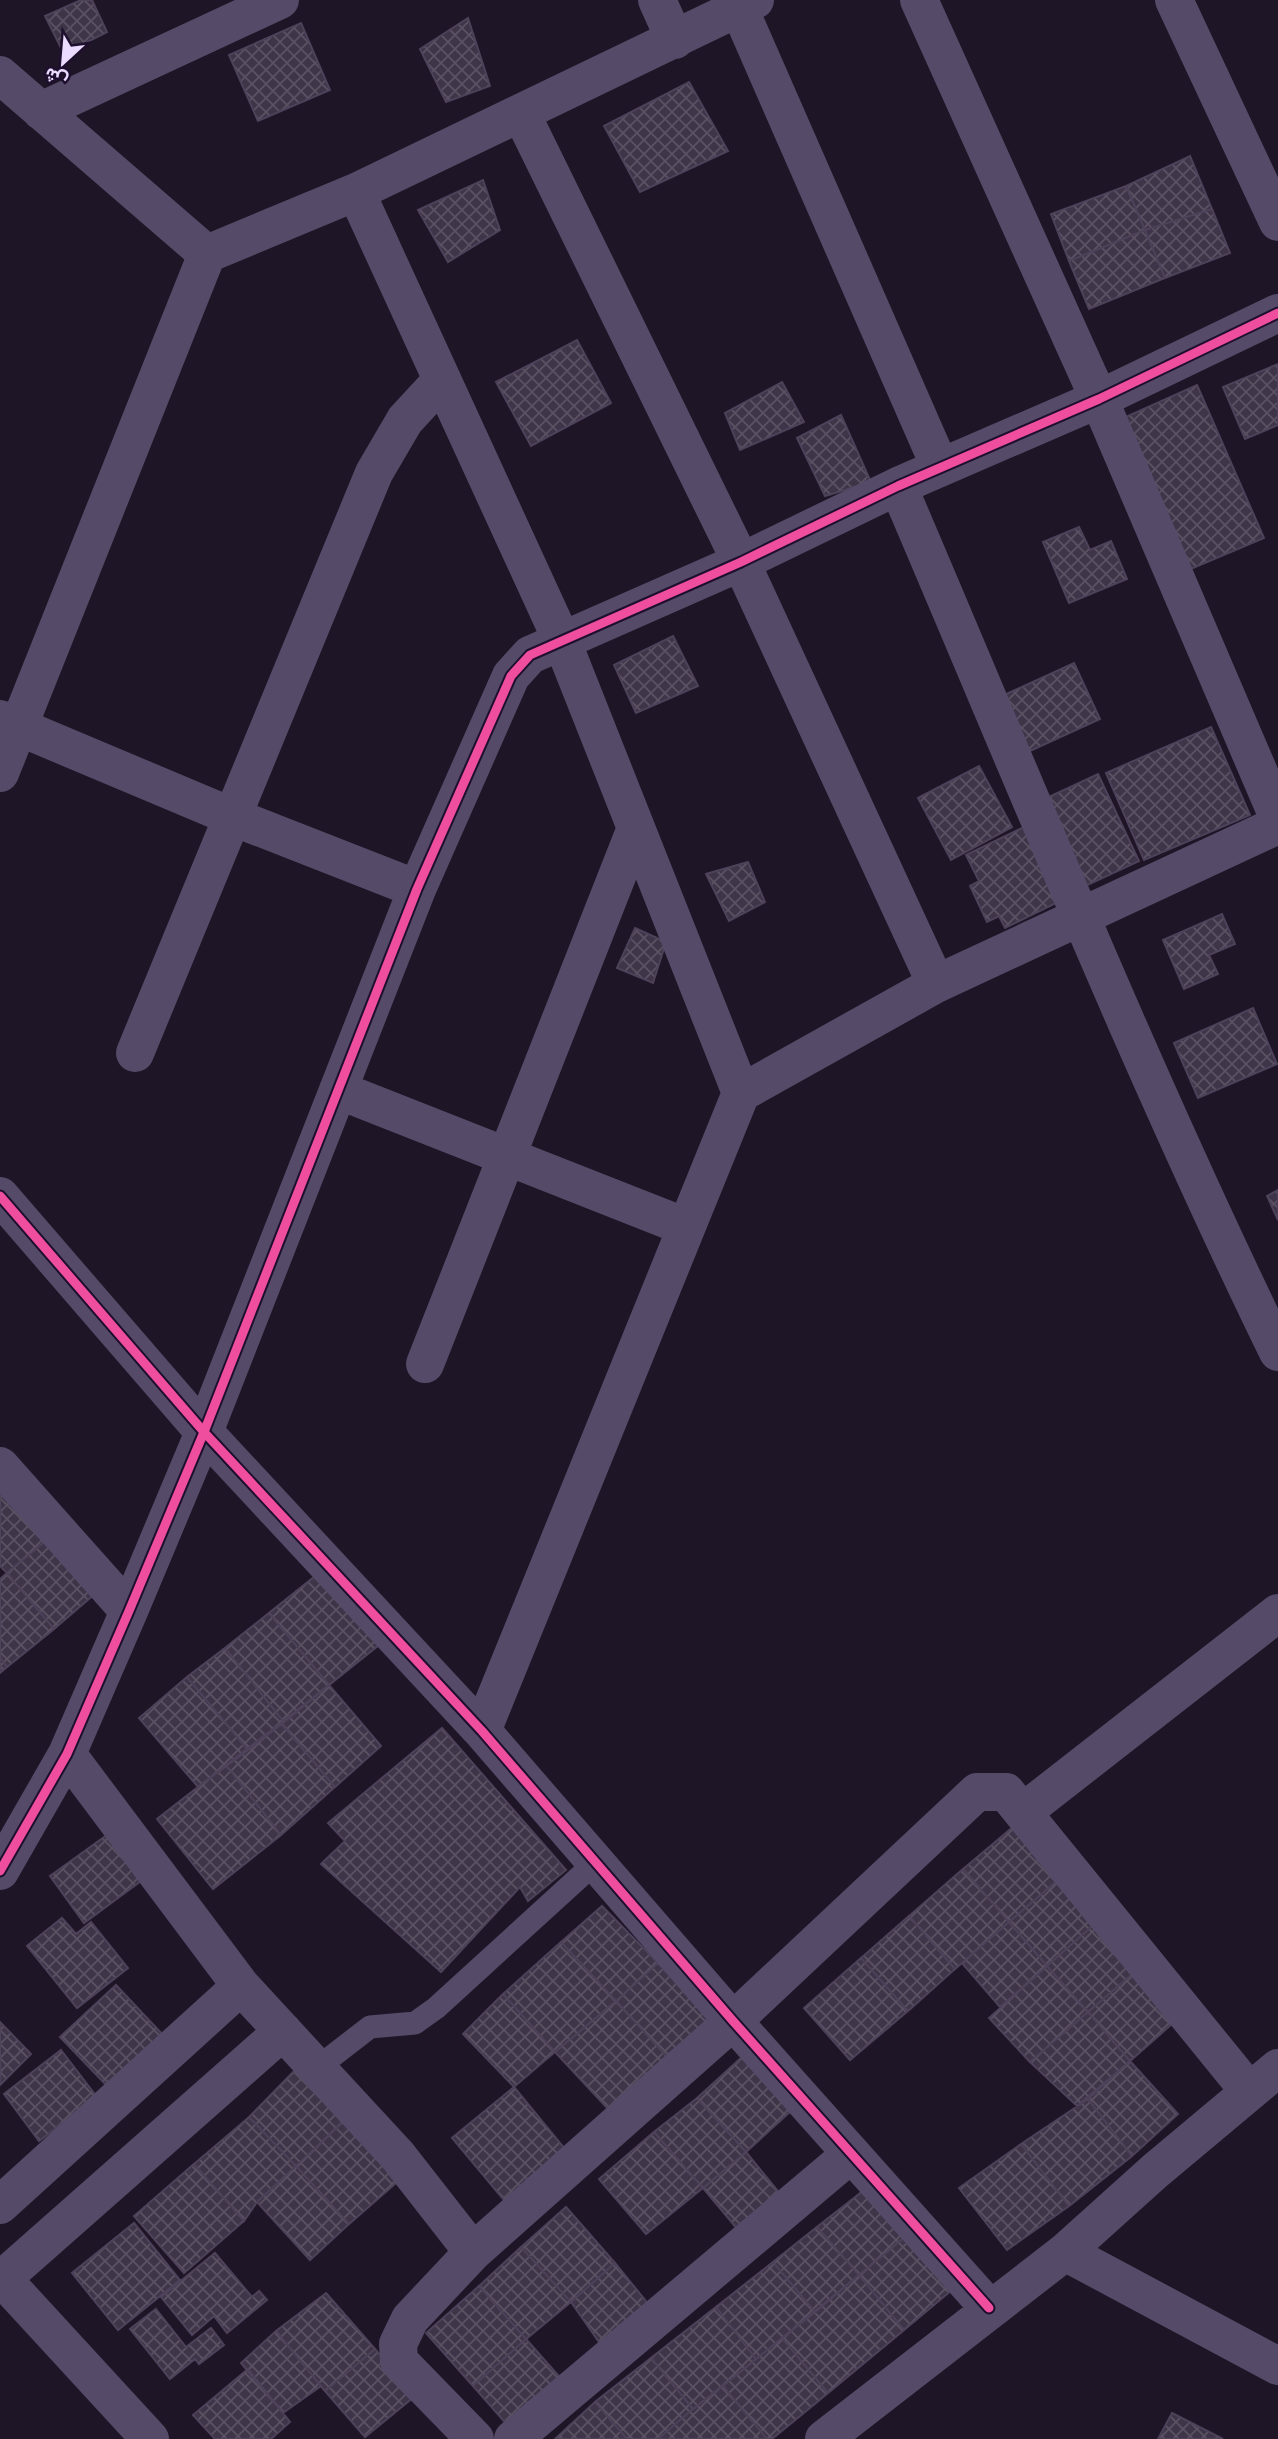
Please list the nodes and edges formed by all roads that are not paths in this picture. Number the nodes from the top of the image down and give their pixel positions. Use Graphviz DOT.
graph roads {
  1 [pos="280,0"];
  2 [pos="657,0"];
  3 [pos="919,0"];
  4 [pos="1174,0"];
  5 [pos="747,4"];
  6 [pos="675,40"];
  7 [pos="0,75"];
  8 [pos="41,111"];
  9 [pos="521,113"];
  10 [pos="356,192"];
  11 [pos="1278,222"];
  12 [pos="207,254"];
  13 [pos="1278,313"];
  14 [pos="442,380"];
  15 [pos="1099,399"];
  16 [pos="940,467"];
  17 [pos="898,486"];
  18 [pos="741,562"];
  19 [pos="562,640"];
  20 [pos="9,723"];
  21 [pos="0,773"];
  22 [pos="233,817"];
  23 [pos="1278,817"];
  24 [pos="1278,825"];
  25 [pos="636,828"];
  26 [pos="418,889"];
  27 [pos="1082,916"];
  28 [pos="936,984"];
  29 [pos="135,1053"];
  30 [pos="338,1090"];
  31 [pos="741,1093"];
  32 [pos="507,1157"];
  33 [pos="0,1196"];
  34 [pos="686,1227"];
  35 [pos="1278,1352"];
  36 [pos="425,1364"];
  37 [pos="204,1432"];
  38 [pos="0,1466"];
  39 [pos="129,1611"];
  40 [pos="1278,1613"];
  41 [pos="482,1731"];
  42 [pos="67,1754"];
  43 [pos="1023,1812"];
  44 [pos="596,1862"];
  45 [pos="0,1871"];
  46 [pos="241,1986"];
  47 [pos="733,2021"];
  48 [pos="284,2031"];
  49 [pos="317,2068"];
  50 [pos="1264,2080"];
  51 [pos="851,2154"];
  52 [pos="0,2205"];
  53 [pos="473,2252"];
  54 [pos="1065,2252"];
  55 [pos="6,2295"];
  56 [pos="989,2308"];
  57 [pos="1278,2366"];
  58 [pos="132,2433"];
  59 [pos="475,2439"];
  60 [pos="513,2439"];
  61 [pos="824,2439"];
  1 -- 8 [label="street"];
  2 -- 6 [label="street"];
  3 -- 15 [label="street"];
  4 -- 11 [label="street"];
  5 -- 6 [label="street"];
  5 -- 16 [label="street"];
  6 -- 9 [label="street"];
  7 -- 8 [label="street"];
  8 -- 12 [label="street"];
  9 -- 10 [label="street"];
  9 -- 18 [label="street"];
  10 -- 12 [label="street"];
  10 -- 14 [label="street"];
  12 -- 20 [label="street"];
  13 -- 15 [label="street"];
  14 -- 19 [label="street"];
  14 -- 22 [label="street"];
  15 -- 16 [label="street"];
  15 -- 23 [label="street"];
  16 -- 17 [label="street"];
  17 -- 18 [label="street"];
  17 -- 27 [label="street"];
  18 -- 19 [label="street"];
  18 -- 28 [label="street"];
  19 -- 25 [label="street"];
  19 -- 26 [label="street"];
  20 -- 21 [label="street"];
  20 -- 22 [label="street"];
  22 -- 26 [label="street"];
  22 -- 29 [label="street"];
  24 -- 27 [label="street"];
  25 -- 31 [label="street"];
  25 -- 32 [label="street"];
  26 -- 30 [label="street"];
  27 -- 28 [label="street"];
  27 -- 35 [label="street"];
  28 -- 31 [label="street"];
  30 -- 32 [label="street"];
  30 -- 37 [label="street"];
  31 -- 34 [label="street"];
  32 -- 34 [label="street"];
  32 -- 36 [label="street"];
  33 -- 37 [label="street"];
  34 -- 41 [label="street"];
  37 -- 39 [label="street"];
  37 -- 41 [label="street"];
  38 -- 39 [label="street"];
  39 -- 42 [label="street"];
  40 -- 43 [label="street"];
  41 -- 44 [label="street"];
  42 -- 45 [label="street"];
  42 -- 46 [label="street"];
  43 -- 47 [label="street"];
  43 -- 50 [label="street"];
  44 -- 47 [label="street"];
  44 -- 49 [label="lane"];
  46 -- 48 [label="street"];
  46 -- 52 [label="street"];
  47 -- 51 [label="street"];
  47 -- 53 [label="street"];
  48 -- 49 [label="street"];
  48 -- 55 [label="street"];
  49 -- 53 [label="street"];
  50 -- 54 [label="street"];
  51 -- 56 [label="street"];
  51 -- 60 [label="street"];
  53 -- 59 [label="street"];
  54 -- 56 [label="street"];
  54 -- 57 [label="street"];
  55 -- 58 [label="street"];
  56 -- 61 [label="street"];
}
